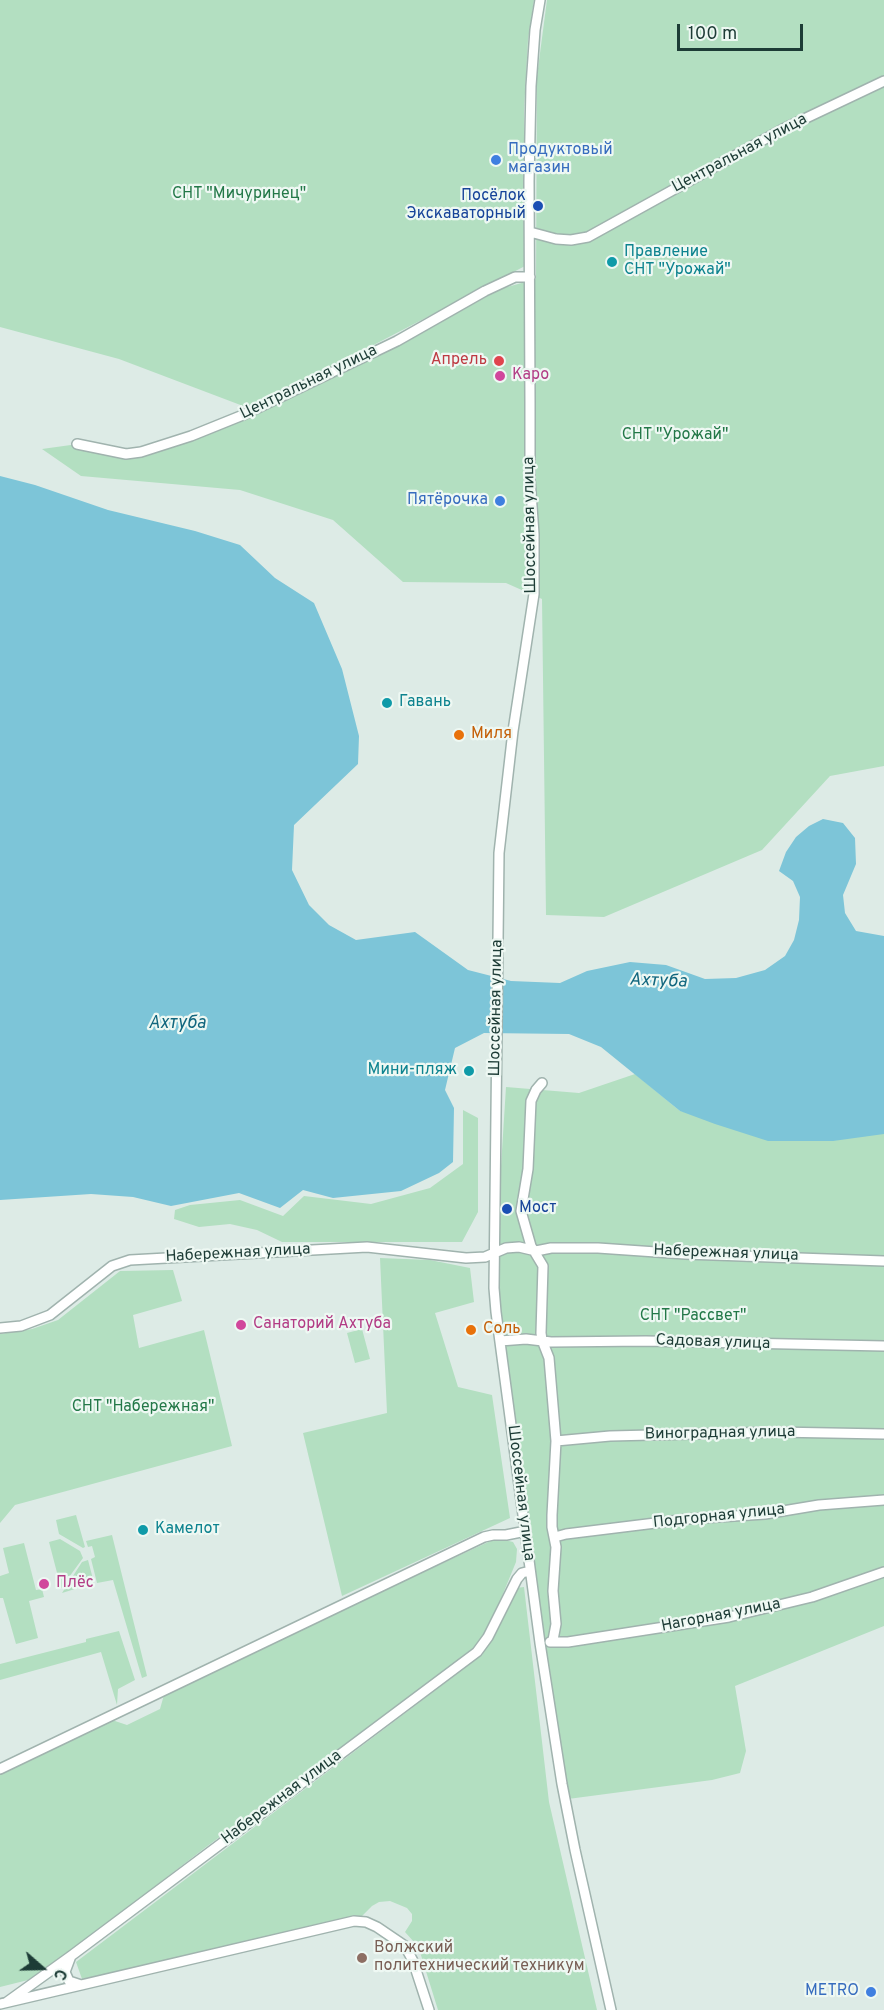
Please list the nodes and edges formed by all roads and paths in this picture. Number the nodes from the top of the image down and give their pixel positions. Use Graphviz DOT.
graph roads {
  1 [pos="540,0"];
  2 [pos="884,81"];
  3 [pos="530,232"];
  4 [pos="530,277"];
  5 [pos="77,444"];
  6 [pos="542,1083"];
  7 [pos="533,1249"];
  8 [pos="495,1254"];
  9 [pos="884,1261"];
  10 [pos="0,1328"];
  11 [pos="500,1341"];
  12 [pos="542,1341"];
  13 [pos="884,1346"];
  14 [pos="884,1434"];
  15 [pos="556,1441"];
  16 [pos="884,1500"];
  17 [pos="526,1531"];
  18 [pos="555,1537"];
  19 [pos="530,1571"];
  20 [pos="884,1572"];
  21 [pos="554,1640"];
  22 [pos="540,1643"];
  23 [pos="0,1769"];
  24 [pos="71,1956"];
  25 [pos="81,1985"];
  26 [pos="3,2003"];
  27 [pos="429,2010"];
  28 [pos="611,2010"];
  1 -- 3 [label="street, Шоссейная улица"];
  2 -- 3 [label="street, Центральная улица"];
  3 -- 4 [label="street, Шоссейная улица"];
  4 -- 5 [label="street, Центральная улица"];
  4 -- 8 [label="street, Шоссейная улица"];
  6 -- 7 [label="street"];
  7 -- 8 [label="street, Набережная улица"];
  7 -- 9 [label="street, Набережная улица"];
  7 -- 12 [label="street"];
  8 -- 10 [label="street, Набережная улица"];
  8 -- 11 [label="street, Шоссейная улица"];
  11 -- 12 [label="street, Садовая улица"];
  11 -- 17 [label="street, Шоссейная улица"];
  12 -- 13 [label="street, Садовая улица"];
  12 -- 15 [label="street"];
  14 -- 15 [label="street, Виноградная улица"];
  15 -- 18 [label="street"];
  16 -- 18 [label="street, Подгорная улица"];
  17 -- 19 [label="street, Шоссейная улица"];
  17 -- 23 [label="street"];
  18 -- 21 [label="street"];
  19 -- 22 [label="street, Шоссейная улица"];
  19 -- 24 [label="street, Набережная улица"];
  20 -- 21 [label="street, Нагорная улица"];
  21 -- 22 [label="street, Нагорная улица"];
  22 -- 28 [label="street, Шоссейная улица"];
  24 -- 25 [label="street"];
  24 -- 26 [label="street, Набережная улица"];
  25 -- 26 [label="street, Набережная улица"];
  25 -- 27 [label="street, Набережная улица"];
}
